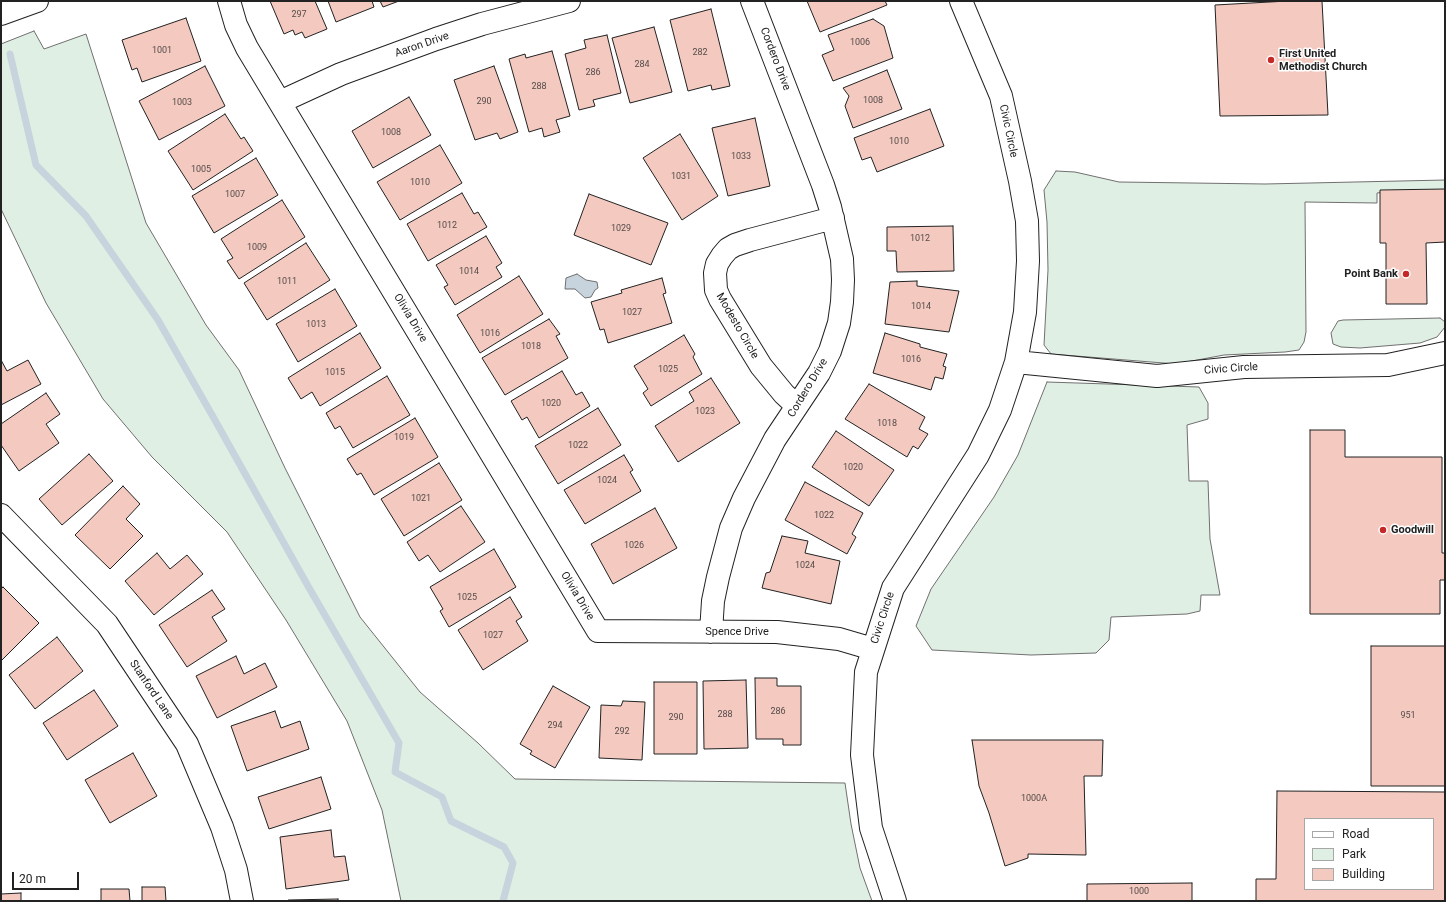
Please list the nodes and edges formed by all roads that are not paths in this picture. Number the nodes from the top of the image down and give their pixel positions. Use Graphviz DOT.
graph roads {
  1 [pos="38,1"];
  2 [pos="229,1"];
  3 [pos="569,1"];
  4 [pos="752,1"];
  5 [pos="961,1"];
  6 [pos="1,14"];
  7 [pos="280,102"];
  8 [pos="833,218"];
  9 [pos="1445,353"];
  10 [pos="1016,362"];
  11 [pos="797,406"];
  12 [pos="1,515"];
  13 [pos="598,632"];
  14 [pos="711,632"];
  15 [pos="873,649"];
  16 [pos="242,901"];
  17 [pos="895,901"];
  1 -- 6 [label="street"];
  2 -- 7 [label="street, Olivia Drive"];
  3 -- 7 [label="street, Aaron Drive"];
  4 -- 8 [label="street, Cordero Drive"];
  5 -- 10 [label="street, Civic Circle"];
  7 -- 13 [label="street, Olivia Drive"];
  8 -- 11 [label="street, Cordero Drive"];
  8 -- 11 [label="street, Modesto Circle"];
  9 -- 10 [label="street, Civic Circle"];
  10 -- 15 [label="street, Civic Circle"];
  11 -- 14 [label="street, Cordero Drive"];
  12 -- 16 [label="street, Stanford Lane"];
  13 -- 14 [label="street, Spence Drive"];
  14 -- 15 [label="street, Spence Drive"];
  15 -- 17 [label="street, Civic Circle"];
}
